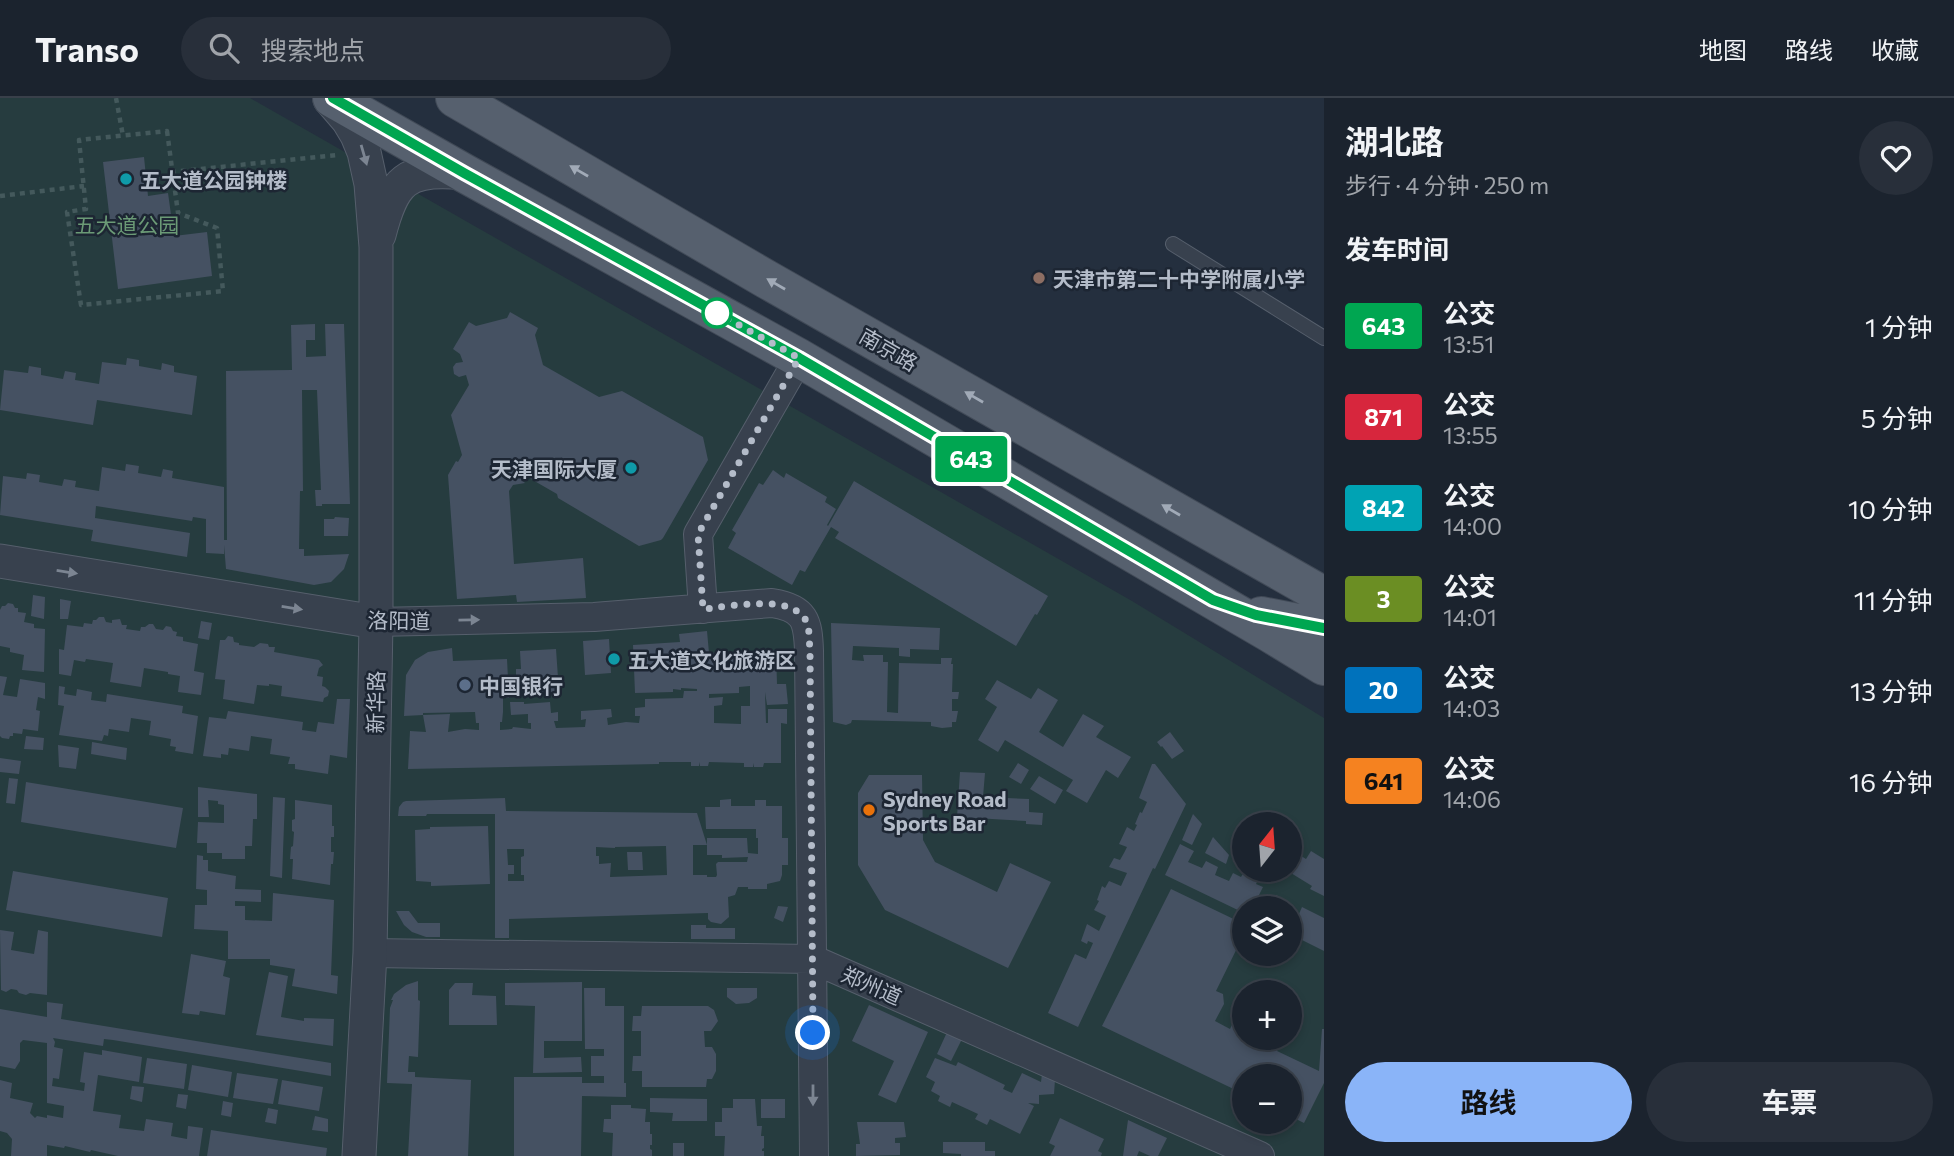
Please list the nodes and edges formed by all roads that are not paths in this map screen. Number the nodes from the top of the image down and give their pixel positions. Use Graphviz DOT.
graph roads {
  1 [pos="331,98"];
  2 [pos="461,101"];
  3 [pos="464,173"];
  4 [pos="1173,244"];
  5 [pos="376,247"];
  6 [pos="1324,338"];
  7 [pos="799,358"];
  8 [pos="0,561"];
  9 [pos="1318,581"];
  10 [pos="703,609"];
  11 [pos="376,622"];
  12 [pos="1274,626"];
  13 [pos="1324,628"];
  14 [pos="1324,666"];
  15 [pos="370,953"];
  16 [pos="812,958"];
  17 [pos="359,1156"];
  18 [pos="814,1156"];
  19 [pos="1260,1156"];
  1 -- 3 [label="main road"];
  1 -- 5 [label="street, 新华路, one-way"];
  9 -- 2 [label="main road, 南京路, one-way"];
  3 -- 5 [label="street, 新华路"];
  3 -- 7 [label="main road"];
  4 -- 6 [label="lane"];
  5 -- 11 [label="street, 新华路"];
  7 -- 10 [label="street"];
  7 -- 12 [label="main road"];
  8 -- 11 [label="street, 洛阳道, one-way"];
  9 -- 12 [label="main road"];
  11 -- 10 [label="street, 洛阳道, one-way"];
  10 -- 16 [label="street, 洛阳道"];
  11 -- 15 [label="street, 新华路"];
  12 -- 13 [label="main road"];
  12 -- 14 [label="main road"];
  15 -- 16 [label="street, 郑州道"];
  15 -- 17 [label="street, 新华路"];
  16 -- 18 [label="street, one-way"];
  16 -- 19 [label="street, 郑州道"];
}
